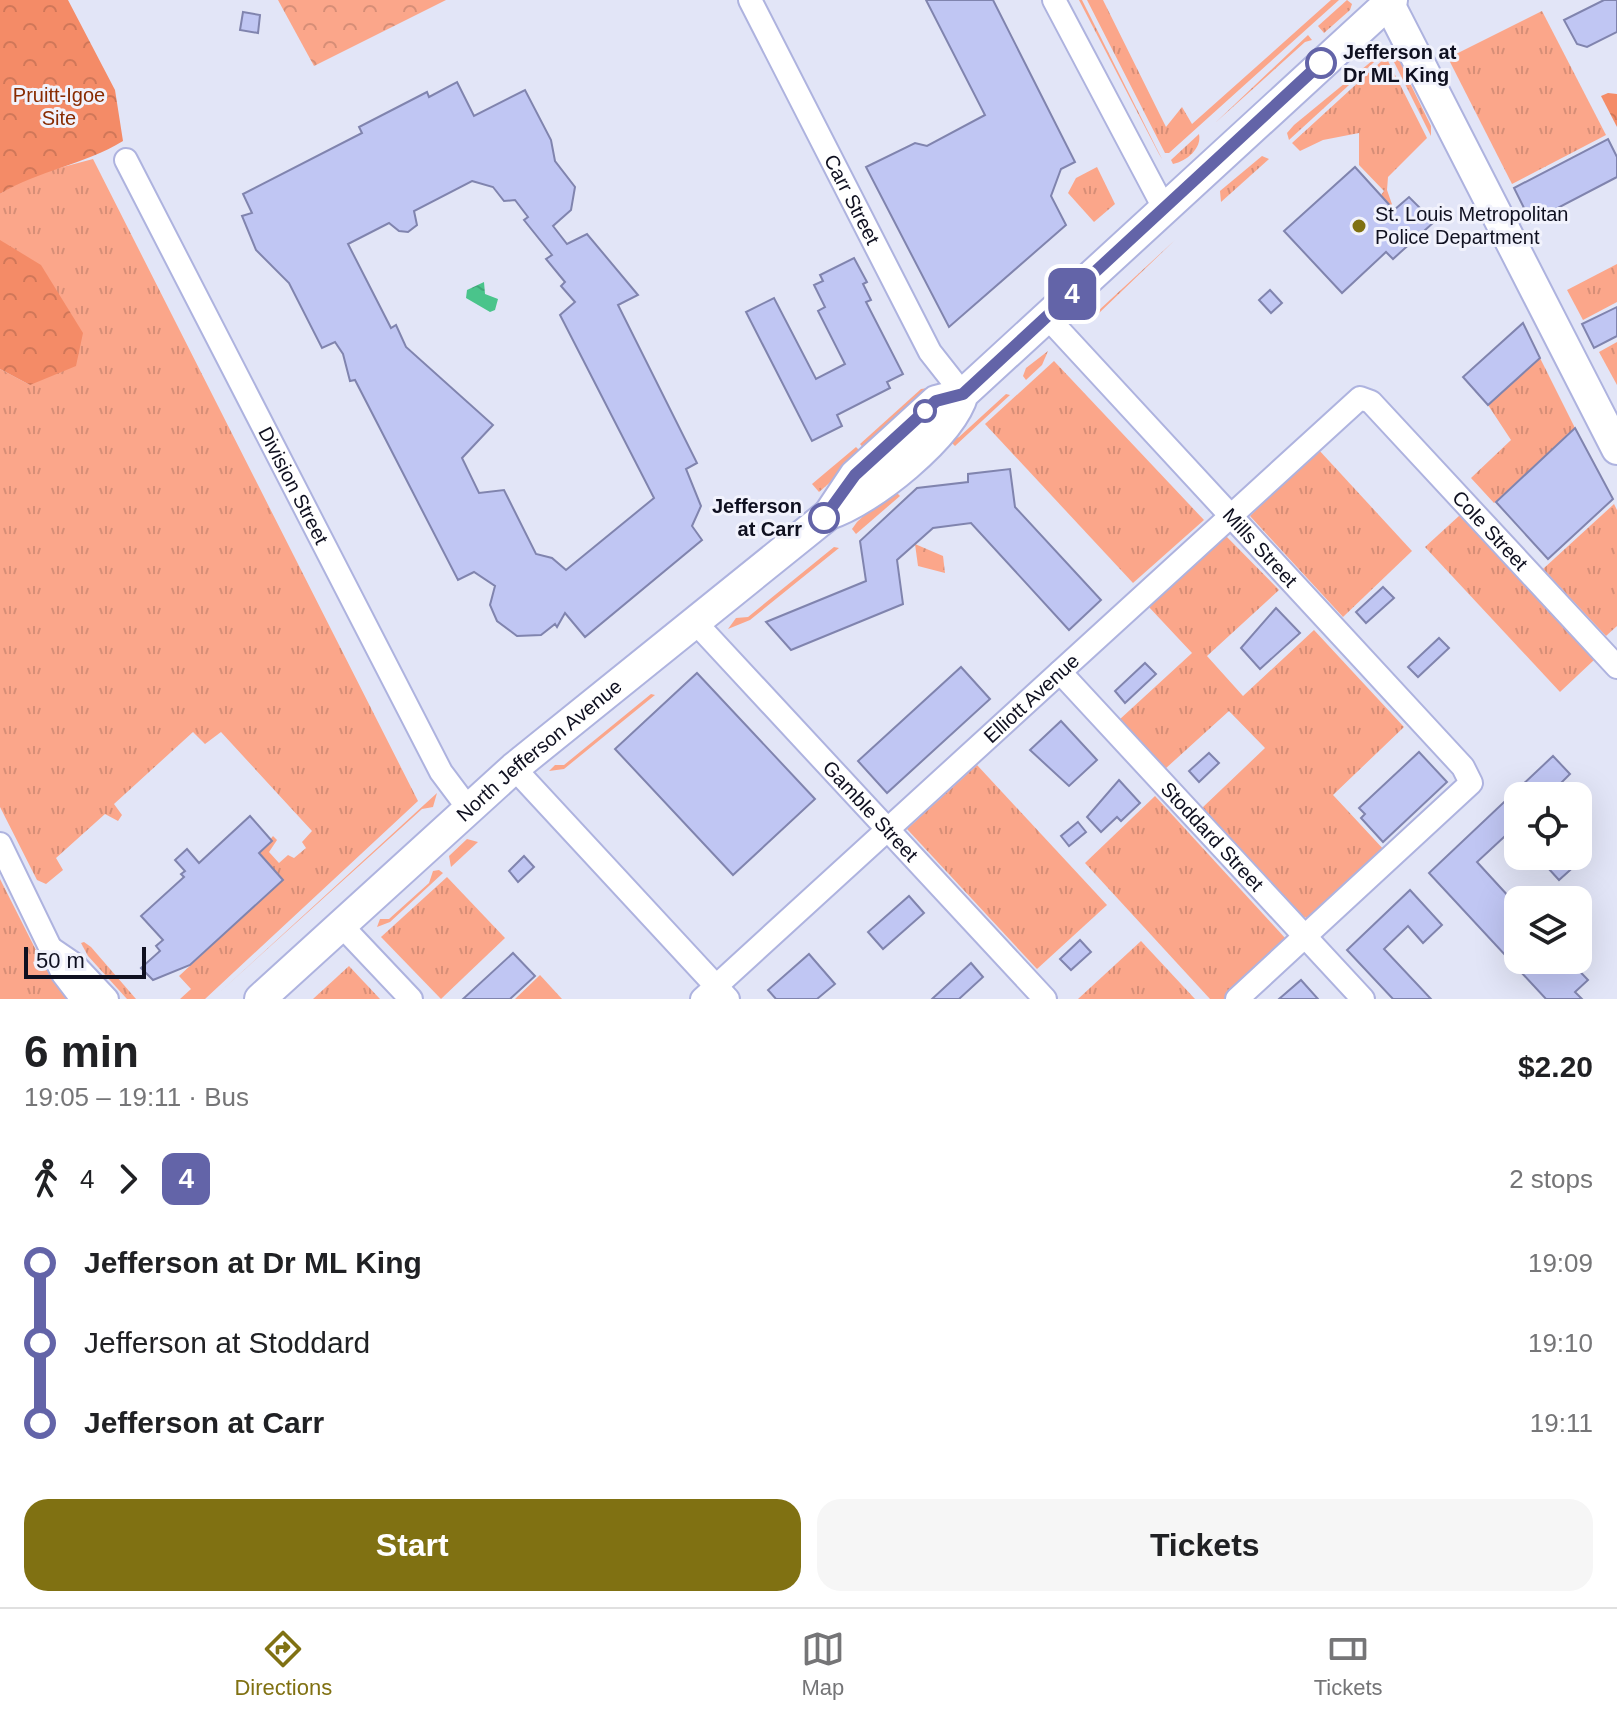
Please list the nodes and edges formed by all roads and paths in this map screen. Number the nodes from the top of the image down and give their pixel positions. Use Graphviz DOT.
graph roads {
  1 [pos="750,0"];
  2 [pos="1054,0"];
  3 [pos="1389,1"];
  4 [pos="126,160"];
  5 [pos="1164,208"];
  6 [pos="1047,317"];
  7 [pos="963,394"];
  8 [pos="1360,398"];
  9 [pos="1608,409"];
  10 [pos="1617,449"];
  11 [pos="1232,515"];
  12 [pos="695,622"];
  13 [pos="1614,660"];
  14 [pos="1060,672"];
  15 [pos="514,768"];
  16 [pos="468,808"];
  17 [pos="888,829"];
  18 [pos="0,844"];
  19 [pos="341,925"];
  20 [pos="1305,936"];
  21 [pos="51,947"];
  22 [pos="716,995"];
  23 [pos="82,999"];
  24 [pos="107,999"];
  25 [pos="260,999"];
  26 [pos="411,999"];
  27 [pos="1045,999"];
  28 [pos="1237,999"];
  29 [pos="1363,999"];
  1 -- 7 [label="street, Carr Street"];
  2 -- 5 [label="street"];
  3 -- 5 [label="main road, North Jefferson Avenue"];
  3 -- 9 [label="main road"];
  4 -- 16 [label="street, Division Street"];
  5 -- 6 [label="main road, North Jefferson Avenue"];
  6 -- 7 [label="main road, North Jefferson Avenue"];
  6 -- 11 [label="street, Mills Street"];
  7 -- 12 [label="main road, North Jefferson Avenue"];
  8 -- 11 [label="street, Elliott Avenue"];
  8 -- 13 [label="street, Cole Street"];
  9 -- 10 [label="main road"];
  11 -- 14 [label="street, Elliott Avenue"];
  11 -- 20 [label="street, Mills Street"];
  12 -- 15 [label="main road, North Jefferson Avenue"];
  12 -- 17 [label="street, Gamble Street"];
  14 -- 17 [label="street, Elliott Avenue"];
  14 -- 20 [label="street, Stoddard Street"];
  15 -- 16 [label="main road, North Jefferson Avenue"];
  15 -- 22 [label="street"];
  16 -- 19 [label="main road, North Jefferson Avenue"];
  17 -- 22 [label="street, Elliott Avenue"];
  17 -- 27 [label="street, Gamble Street"];
  18 -- 21 [label="street"];
  19 -- 25 [label="main road, North Jefferson Avenue"];
  19 -- 26 [label="street"];
  20 -- 28 [label="street"];
  20 -- 29 [label="street, Stoddard Street"];
  21 -- 23 [label="street"];
  21 -- 24 [label="street"];
}
